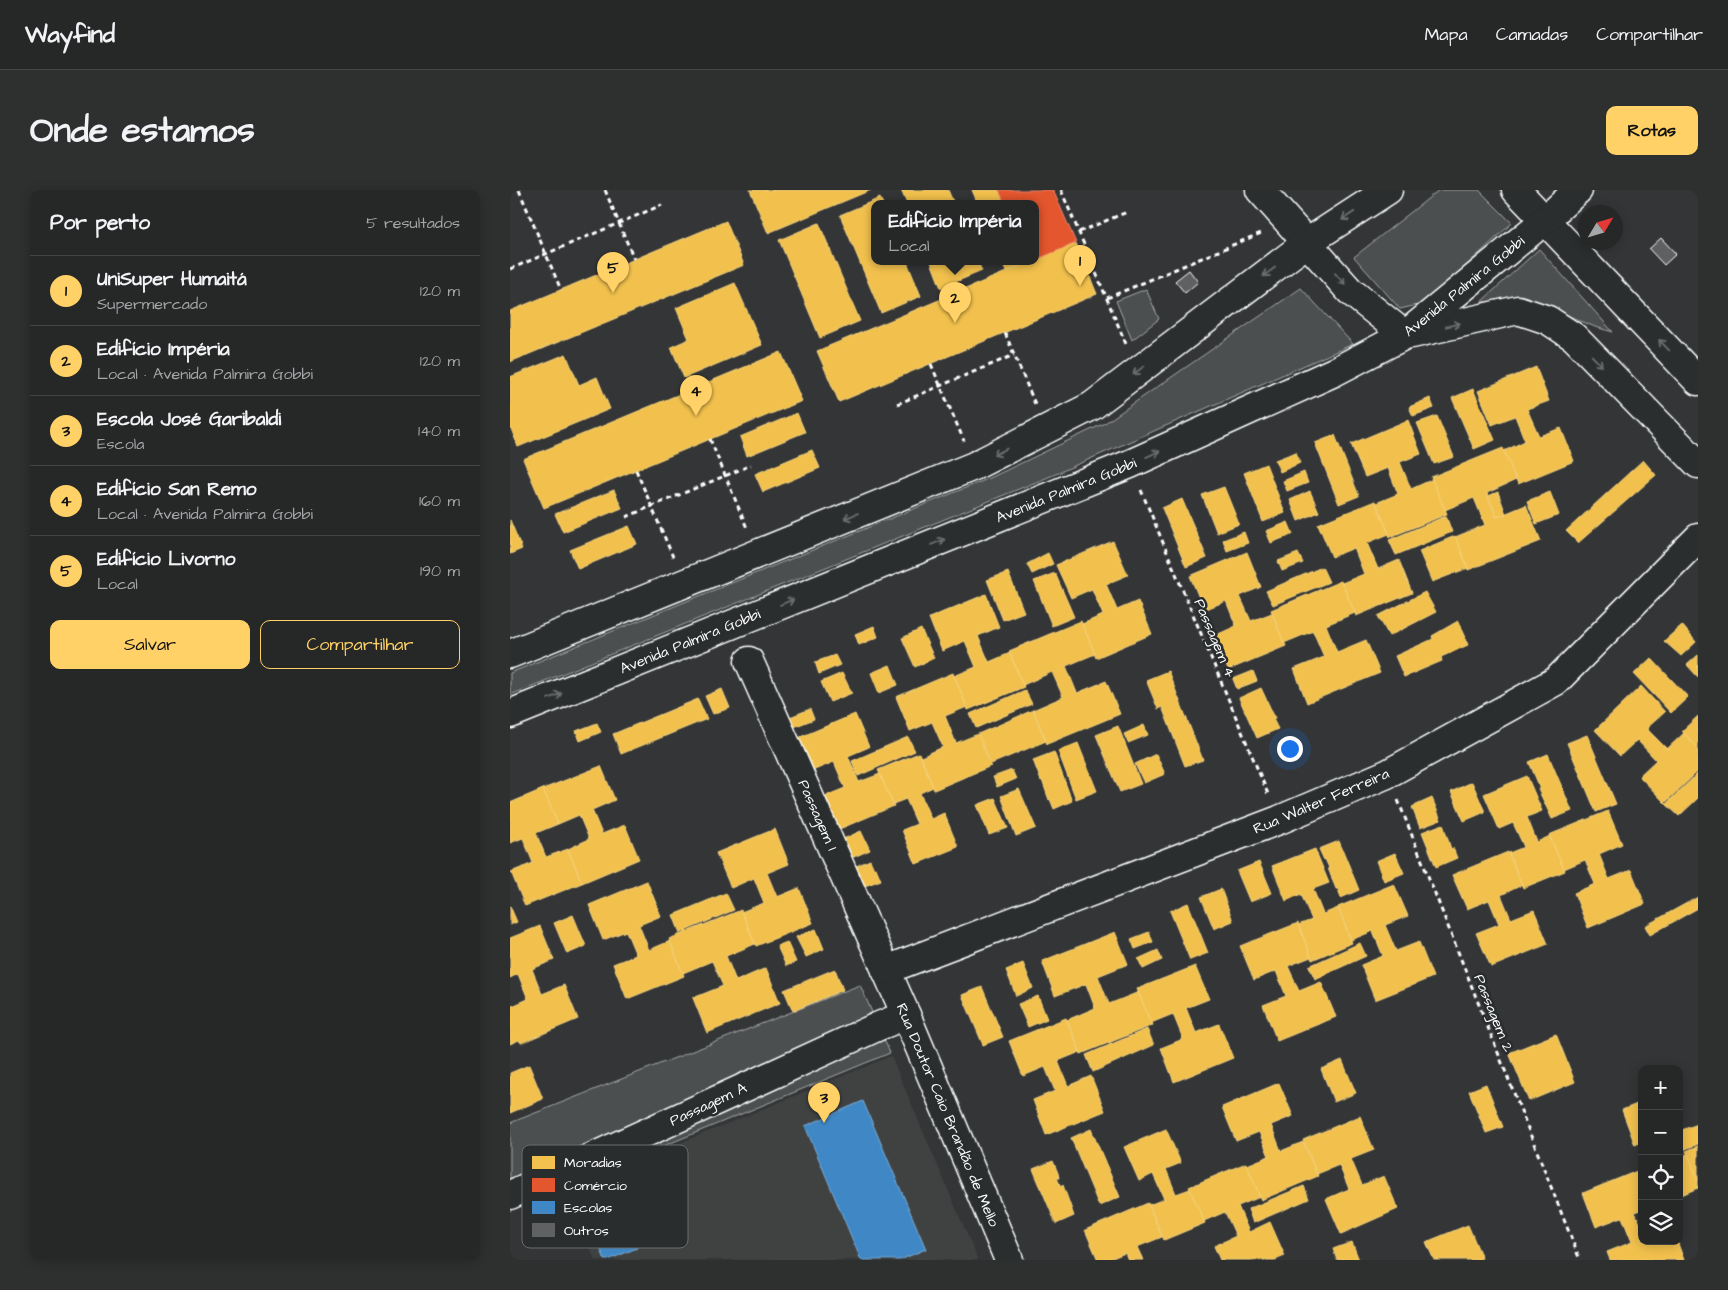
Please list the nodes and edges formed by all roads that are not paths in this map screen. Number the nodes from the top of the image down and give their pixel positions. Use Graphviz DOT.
graph roads {
  1 [pos="1260,190"];
  2 [pos="1388,190"];
  3 [pos="1516,190"];
  4 [pos="1578,190"];
  5 [pos="1544,221"];
  6 [pos="1308,242"];
  7 [pos="1405,335"];
  8 [pos="1698,381"];
  9 [pos="1698,464"];
  10 [pos="1698,538"];
  11 [pos="510,654"];
  12 [pos="749,661"];
  13 [pos="510,714"];
  14 [pos="886,970"];
  15 [pos="906,1015"];
  16 [pos="619,1145"];
  17 [pos="522,1190"];
  18 [pos="510,1195"];
  19 [pos="1009,1260"];
  1 -- 6 [label="street"];
  2 -- 6 [label="street, one-way"];
  3 -- 5 [label="street"];
  4 -- 5 [label="street, Avenida Palmira Gobbi"];
  5 -- 7 [label="street, Avenida Palmira Gobbi"];
  8 -- 5 [label="street, one-way"];
  6 -- 7 [label="street, one-way"];
  6 -- 11 [label="street, one-way"];
  7 -- 9 [label="street, one-way"];
  13 -- 7 [label="street, Avenida Palmira Gobbi, one-way"];
  10 -- 14 [label="street, Rua Walter Ferreira"];
  12 -- 14 [label="street, Passagem 1"];
  14 -- 15 [label="street, Rua Doutor Caio Brandão de Mello"];
  15 -- 16 [label="street, Passagem A"];
  15 -- 19 [label="street, Rua Doutor Caio Brandão de Mello"];
  17 -- 18 [label="street, Passagem A"];
}
